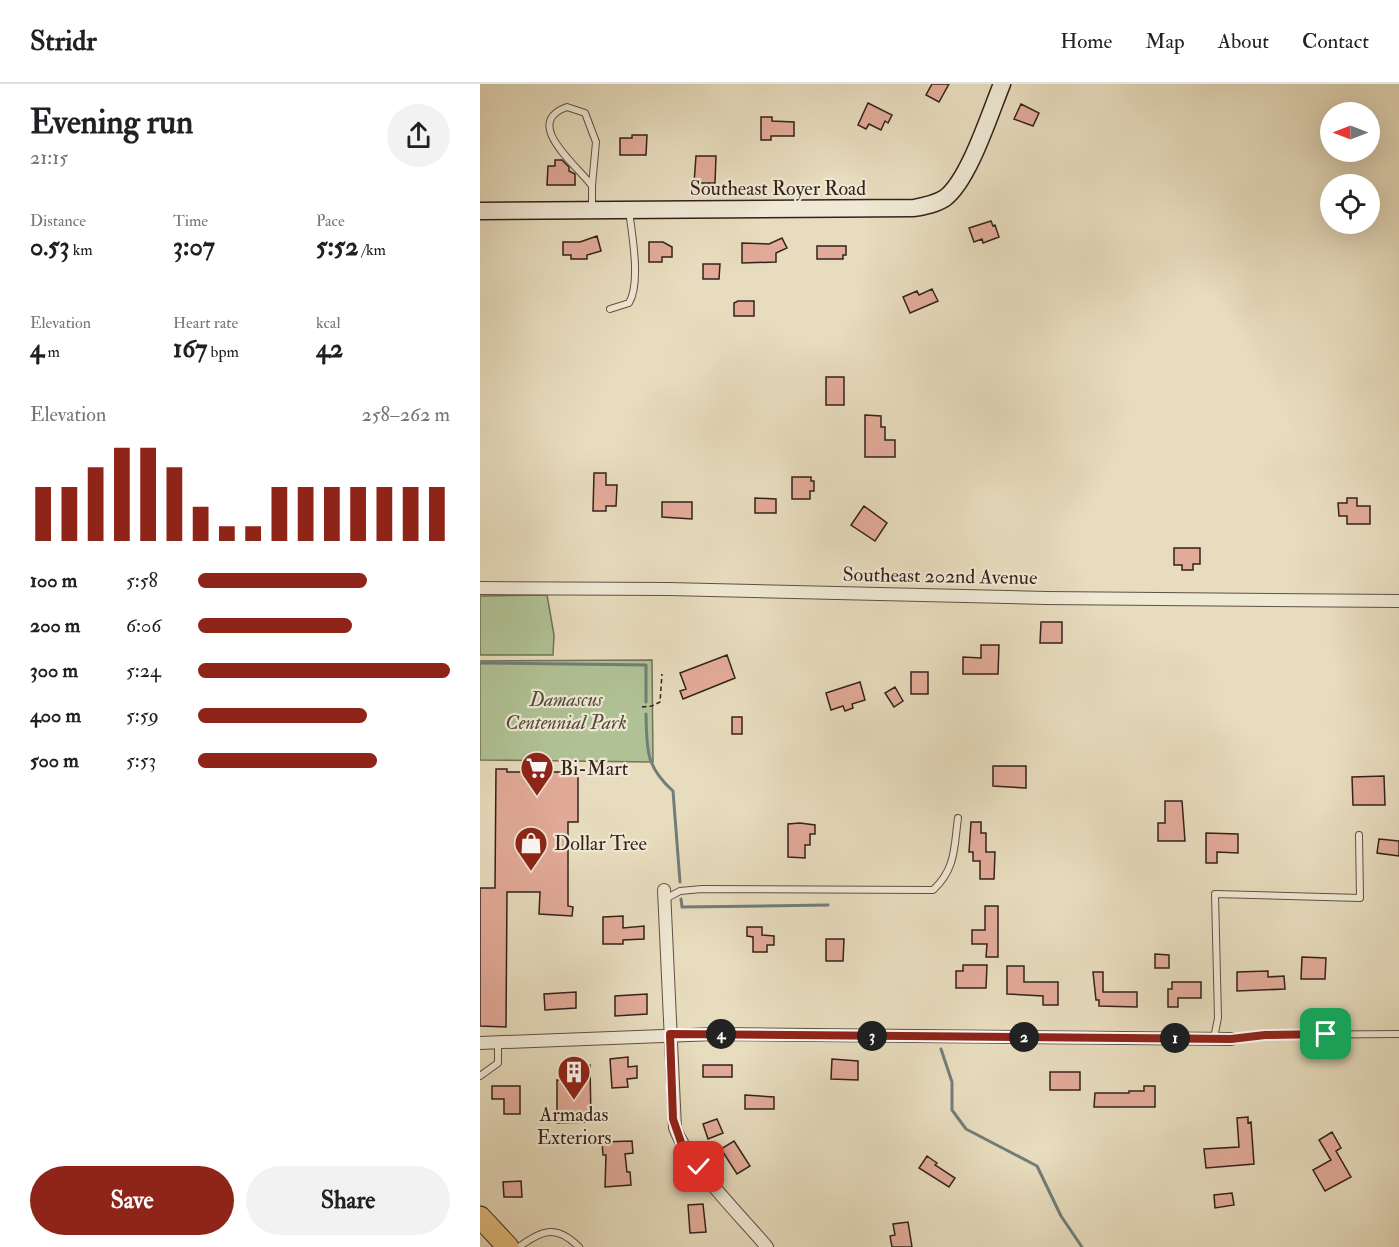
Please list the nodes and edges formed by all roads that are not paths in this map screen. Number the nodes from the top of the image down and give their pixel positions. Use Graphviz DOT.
graph roads {
  1 [pos="1002,84"];
  2 [pos="592,186"];
  3 [pos="592,210"];
  4 [pos="629,210"];
  5 [pos="480,211"];
  6 [pos="610,309"];
  7 [pos="480,588"];
  8 [pos="1399,601"];
  9 [pos="958,818"];
  10 [pos="1359,835"];
  11 [pos="665,895"];
  12 [pos="670,1034"];
  13 [pos="1399,1034"];
  14 [pos="1214,1038"];
  15 [pos="1231,1039"];
  16 [pos="498,1042"];
  17 [pos="480,1043"];
  18 [pos="480,1076"];
  19 [pos="480,1217"];
  20 [pos="508,1247"];
  21 [pos="519,1247"];
  22 [pos="579,1247"];
  23 [pos="767,1247"];
  1 -- 4 [label="street, Southeast Royer Road"];
  2 -- 2 [label="lane"];
  2 -- 3 [label="lane"];
  3 -- 4 [label="street, Southeast Royer Road"];
  3 -- 5 [label="street, Southeast Royer Road"];
  4 -- 6 [label="lane"];
  7 -- 8 [label="street, Southeast 202nd Avenue"];
  9 -- 11 [label="lane"];
  10 -- 14 [label="lane"];
  11 -- 12 [label="street"];
  12 -- 14 [label="street"];
  12 -- 16 [label="street"];
  12 -- 23 [label="street"];
  13 -- 15 [label="lane"];
  14 -- 15 [label="street"];
  16 -- 17 [label="street"];
  16 -- 18 [label="lane"];
  19 -- 20 [label="highway"];
  21 -- 22 [label="lane"];
}
